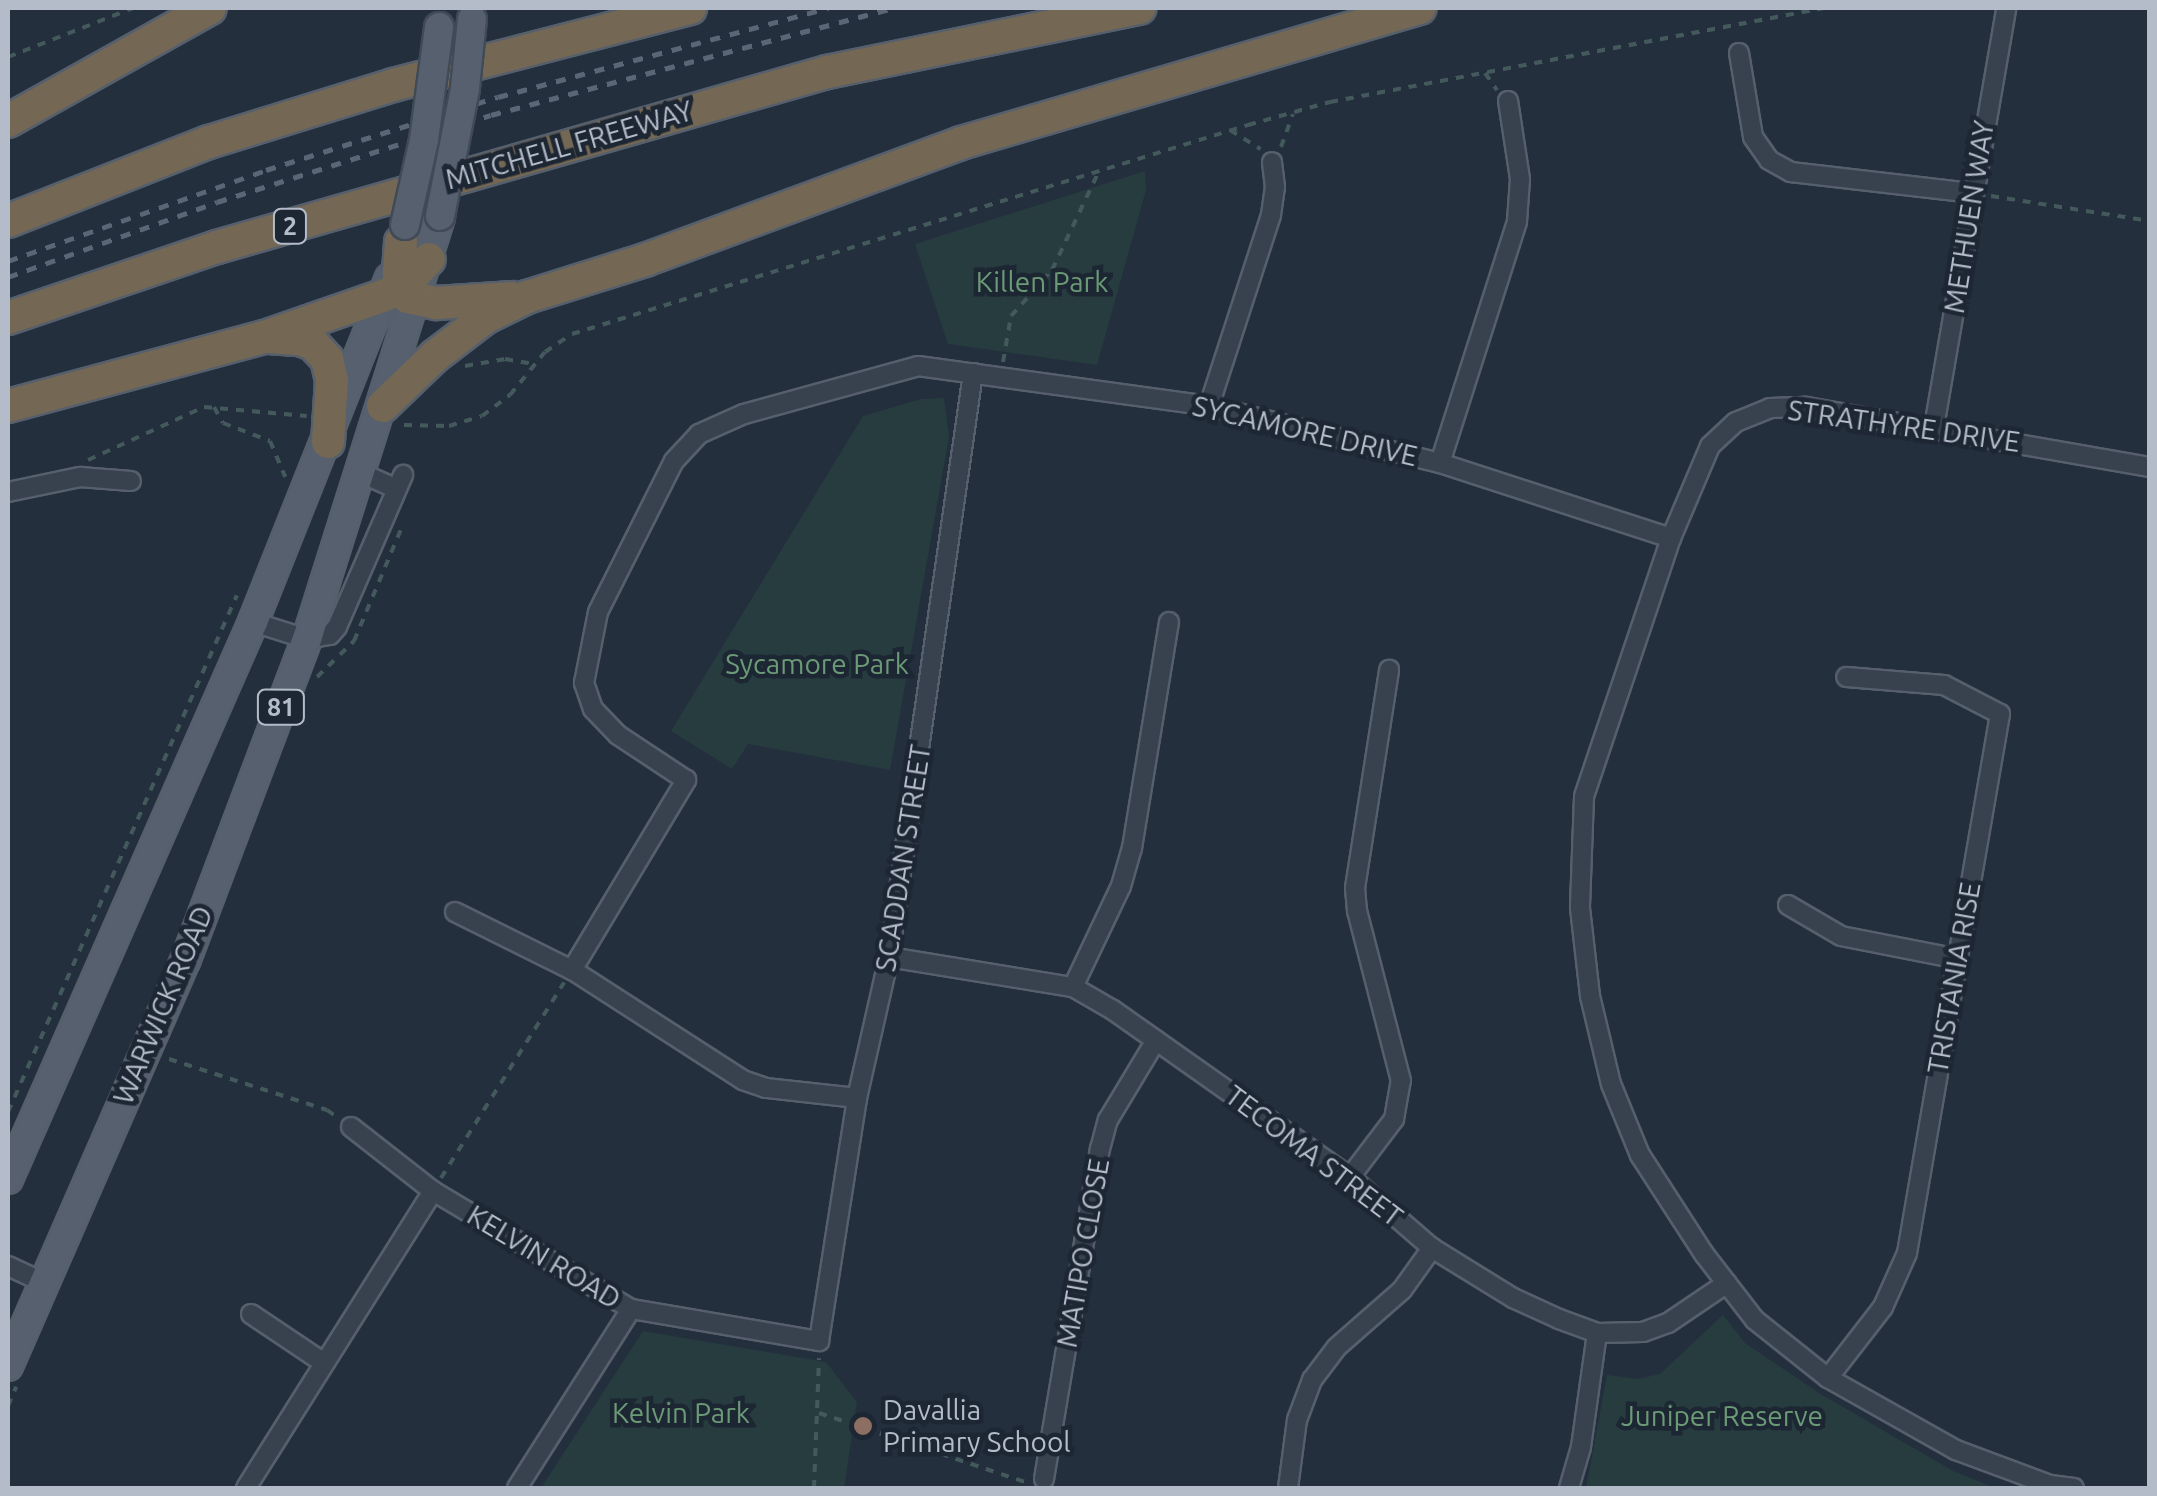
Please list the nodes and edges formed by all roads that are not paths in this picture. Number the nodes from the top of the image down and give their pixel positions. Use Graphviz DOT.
graph roads {
  1 [pos="210,8"];
  2 [pos="690,8"];
  3 [pos="1140,8"];
  4 [pos="1420,8"];
  5 [pos="2006,8"];
  6 [pos="472,13"];
  7 [pos="440,17"];
  8 [pos="1739,53"];
  9 [pos="1508,101"];
  10 [pos="8,121"];
  11 [pos="1272,162"];
  12 [pos="1972,193"];
  13 [pos="8,221"];
  14 [pos="412,242"];
  15 [pos="401,294"];
  16 [pos="527,297"];
  17 [pos="8,318"];
  18 [pos="264,337"];
  19 [pos="973,372"];
  20 [pos="8,406"];
  21 [pos="1209,406"];
  22 [pos="394,415"];
  23 [pos="1934,427"];
  24 [pos="320,429"];
  25 [pos="1440,463"];
  26 [pos="2150,467"];
  27 [pos="362,473"];
  28 [pos="130,481"];
  29 [pos="8,492"];
  30 [pos="1671,538"];
  31 [pos="253,622"];
  32 [pos="1169,622"];
  33 [pos="307,640"];
  34 [pos="1390,670"];
  35 [pos="1846,676"];
  36 [pos="1788,905"];
  37 [pos="455,912"];
  38 [pos="890,957"];
  39 [pos="1958,959"];
  40 [pos="572,970"];
  41 [pos="1073,988"];
  42 [pos="1156,1040"];
  43 [pos="857,1098"];
  44 [pos="351,1128"];
  45 [pos="1350,1177"];
  46 [pos="8,1179"];
  47 [pos="433,1191"];
  48 [pos="1432,1248"];
  49 [pos="8,1266"];
  50 [pos="44,1283"];
  51 [pos="1727,1283"];
  52 [pos="631,1309"];
  53 [pos="251,1314"];
  54 [pos="1596,1333"];
  55 [pos="819,1341"];
  56 [pos="324,1364"];
  57 [pos="8,1366"];
  58 [pos="1828,1378"];
  59 [pos="1041,1483"];
  60 [pos="246,1488"];
  61 [pos="517,1488"];
  62 [pos="1288,1488"];
  63 [pos="1569,1488"];
  64 [pos="2074,1488"];
  1 -- 10 [label="highway"];
  2 -- 13 [label="highway"];
  3 -- 17 [label="highway, MITCHELL FREEWAY / 2"];
  4 -- 16 [label="highway"];
  5 -- 12 [label="street, METHUEN WAY"];
  6 -- 14 [label="main road, bridge"];
  7 -- 14 [label="main road, bridge"];
  8 -- 12 [label="street"];
  9 -- 25 [label="street"];
  11 -- 21 [label="street"];
  12 -- 23 [label="street, METHUEN WAY"];
  14 -- 15 [label="highway"];
  15 -- 16 [label="highway"];
  15 -- 18 [label="highway"];
  15 -- 22 [label="main road, WARWICK ROAD / 81"];
  15 -- 24 [label="main road, 81"];
  16 -- 22 [label="highway"];
  18 -- 20 [label="highway"];
  18 -- 24 [label="highway"];
  19 -- 21 [label="street, SYCAMORE DRIVE"];
  19 -- 38 [label="street, SCADDAN STREET"];
  19 -- 40 [label="street, SYCAMORE DRIVE"];
  21 -- 25 [label="street, SYCAMORE DRIVE"];
  22 -- 27 [label="main road, WARWICK ROAD / 81"];
  23 -- 26 [label="street, STRATHYRE DRIVE"];
  23 -- 30 [label="street, STRATHYRE DRIVE"];
  24 -- 31 [label="main road, 81"];
  25 -- 30 [label="street, SYCAMORE DRIVE"];
  27 -- 33 [label="main road, WARWICK ROAD / 81"];
  27 -- 33 [label="street"];
  28 -- 29 [label="street"];
  30 -- 51 [label="street"];
  31 -- 33 [label="street"];
  31 -- 46 [label="main road, 81"];
  32 -- 41 [label="street"];
  33 -- 50 [label="main road, WARWICK ROAD / 81"];
  34 -- 45 [label="street"];
  35 -- 39 [label="street, TRISTANIA RISE"];
  36 -- 39 [label="street"];
  37 -- 40 [label="street"];
  38 -- 41 [label="street, TECOMA STREET"];
  38 -- 43 [label="street, SCADDAN STREET"];
  39 -- 58 [label="street, TRISTANIA RISE"];
  40 -- 43 [label="street"];
  41 -- 42 [label="street, TECOMA STREET"];
  42 -- 45 [label="street, TECOMA STREET"];
  42 -- 59 [label="street, MATIPO CLOSE"];
  43 -- 55 [label="street, SCADDAN STREET"];
  44 -- 47 [label="street, KELVIN ROAD"];
  45 -- 48 [label="street, TECOMA STREET"];
  47 -- 52 [label="street, KELVIN ROAD"];
  47 -- 56 [label="street"];
  48 -- 54 [label="street, TECOMA STREET"];
  48 -- 62 [label="street"];
  49 -- 50 [label="street"];
  50 -- 57 [label="main road, WARWICK ROAD / 81"];
  51 -- 54 [label="street, TECOMA STREET"];
  51 -- 58 [label="street"];
  52 -- 55 [label="street, KELVIN ROAD"];
  52 -- 61 [label="street"];
  53 -- 56 [label="street"];
  54 -- 63 [label="street"];
  56 -- 60 [label="street"];
  58 -- 64 [label="street"];
}
